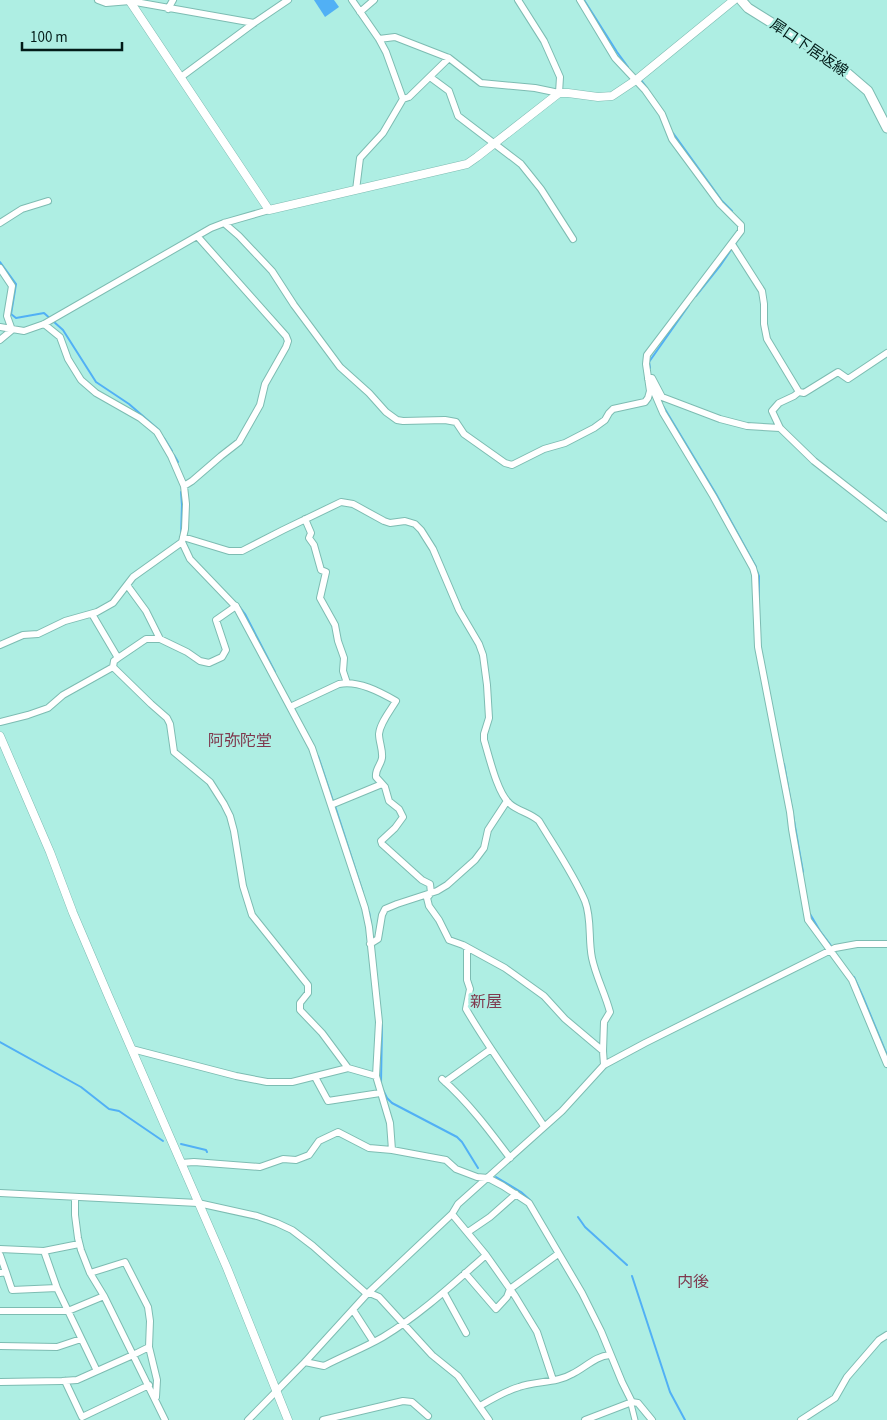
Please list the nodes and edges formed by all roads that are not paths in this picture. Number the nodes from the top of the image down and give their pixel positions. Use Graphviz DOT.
graph roads {
  1 [pos="98,0"];
  2 [pos="173,0"];
  3 [pos="288,0"];
  4 [pos="352,0"];
  5 [pos="374,0"];
  6 [pos="518,0"];
  7 [pos="580,0"];
  8 [pos="734,0"];
  9 [pos="740,0"];
  10 [pos="130,1"];
  11 [pos="168,9"];
  12 [pos="360,12"];
  13 [pos="254,23"];
  14 [pos="379,39"];
  15 [pos="449,58"];
  16 [pos="181,77"];
  17 [pos="430,77"];
  18 [pos="636,80"];
  19 [pos="559,93"];
  20 [pos="404,99"];
  21 [pos="887,128"];
  22 [pos="494,143"];
  23 [pos="356,190"];
  24 [pos="48,201"];
  25 [pos="269,210"];
  26 [pos="0,223"];
  27 [pos="224,223"];
  28 [pos="198,236"];
  29 [pos="573,239"];
  30 [pos="734,246"];
  31 [pos="0,268"];
  32 [pos="44,324"];
  33 [pos="0,327"];
  34 [pos="12,330"];
  35 [pos="0,340"];
  36 [pos="887,353"];
  37 [pos="648,380"];
  38 [pos="799,392"];
  39 [pos="780,428"];
  40 [pos="184,486"];
  41 [pos="887,518"];
  42 [pos="305,520"];
  43 [pos="183,540"];
  44 [pos="127,585"];
  45 [pos="236,606"];
  46 [pos="92,614"];
  47 [pos="160,639"];
  48 [pos="0,645"];
  49 [pos="118,658"];
  50 [pos="113,667"];
  51 [pos="347,683"];
  52 [pos="290,707"];
  53 [pos="0,722"];
  54 [pos="0,736"];
  55 [pos="382,784"];
  56 [pos="507,801"];
  57 [pos="331,804"];
  58 [pos="431,892"];
  59 [pos="370,944"];
  60 [pos="887,944"];
  61 [pos="467,948"];
  62 [pos="833,949"];
  63 [pos="132,1048"];
  64 [pos="491,1049"];
  65 [pos="603,1051"];
  66 [pos="887,1064"];
  67 [pos="604,1065"];
  68 [pos="348,1068"];
  69 [pos="376,1076"];
  70 [pos="315,1077"];
  71 [pos="380,1093"];
  72 [pos="544,1126"];
  73 [pos="392,1150"];
  74 [pos="510,1158"];
  75 [pos="181,1163"];
  76 [pos="488,1178"];
  77 [pos="0,1193"];
  78 [pos="516,1194"];
  79 [pos="75,1197"];
  80 [pos="198,1203"];
  81 [pos="452,1214"];
  82 [pos="468,1232"];
  83 [pos="80,1244"];
  84 [pos="0,1249"];
  85 [pos="44,1251"];
  86 [pos="558,1254"];
  87 [pos="0,1255"];
  88 [pos="486,1255"];
  89 [pos="3,1272"];
  90 [pos="90,1273"];
  91 [pos="465,1273"];
  92 [pos="57,1288"];
  93 [pos="510,1289"];
  94 [pos="444,1293"];
  95 [pos="367,1294"];
  96 [pos="104,1296"];
  97 [pos="353,1310"];
  98 [pos="0,1311"];
  99 [pos="68,1311"];
  100 [pos="403,1323"];
  101 [pos="466,1333"];
  102 [pos="887,1335"];
  103 [pos="81,1339"];
  104 [pos="373,1341"];
  105 [pos="0,1346"];
  106 [pos="149,1347"];
  107 [pos="134,1355"];
  108 [pos="610,1355"];
  109 [pos="305,1362"];
  110 [pos="96,1371"];
  111 [pos="553,1380"];
  112 [pos="65,1381"];
  113 [pos="0,1382"];
  114 [pos="149,1385"];
  115 [pos="276,1390"];
  116 [pos="156,1401"];
  117 [pos="632,1402"];
  118 [pos="480,1406"];
  119 [pos="428,1416"];
  120 [pos="597,1418"];
  121 [pos="165,1420"];
  122 [pos="248,1420"];
  123 [pos="288,1420"];
  124 [pos="323,1420"];
  125 [pos="490,1420"];
  126 [pos="586,1420"];
  127 [pos="635,1420"];
  128 [pos="652,1420"];
  129 [pos="801,1420"];
  1 -- 10 [label="street"];
  2 -- 11 [label="street"];
  3 -- 13 [label="street"];
  4 -- 12 [label="street"];
  5 -- 12 [label="street"];
  6 -- 19 [label="street"];
  7 -- 18 [label="street"];
  8 -- 18 [label="street"];
  9 -- 21 [label="main road, 犀口下居返線"];
  10 -- 11 [label="street"];
  10 -- 16 [label="street"];
  11 -- 13 [label="street"];
  12 -- 14 [label="street"];
  13 -- 16 [label="street"];
  14 -- 15 [label="street"];
  14 -- 20 [label="street"];
  15 -- 17 [label="street"];
  15 -- 19 [label="street"];
  16 -- 25 [label="street"];
  17 -- 20 [label="street"];
  17 -- 22 [label="street"];
  18 -- 19 [label="street"];
  18 -- 30 [label="street"];
  19 -- 22 [label="street"];
  20 -- 23 [label="street"];
  22 -- 23 [label="street"];
  22 -- 29 [label="street"];
  23 -- 25 [label="street"];
  24 -- 26 [label="street"];
  25 -- 27 [label="street"];
  27 -- 28 [label="street"];
  27 -- 37 [label="street"];
  28 -- 32 [label="street"];
  28 -- 40 [label="street"];
  30 -- 37 [label="street"];
  30 -- 38 [label="street"];
  31 -- 34 [label="street"];
  32 -- 34 [label="street"];
  32 -- 40 [label="street"];
  33 -- 34 [label="street"];
  34 -- 35 [label="street"];
  36 -- 38 [label="street"];
  37 -- 39 [label="street"];
  37 -- 62 [label="street"];
  38 -- 39 [label="street"];
  39 -- 41 [label="street"];
  40 -- 43 [label="street"];
  42 -- 43 [label="street"];
  42 -- 51 [label="street"];
  42 -- 56 [label="street"];
  43 -- 44 [label="street"];
  43 -- 45 [label="street"];
  44 -- 46 [label="street"];
  44 -- 47 [label="street"];
  45 -- 47 [label="street"];
  45 -- 52 [label="street"];
  46 -- 48 [label="street"];
  46 -- 49 [label="street"];
  47 -- 49 [label="street"];
  49 -- 50 [label="street"];
  50 -- 53 [label="street"];
  50 -- 68 [label="street"];
  51 -- 52 [label="street"];
  51 -- 55 [label="street"];
  52 -- 57 [label="street"];
  54 -- 63 [label="street"];
  55 -- 57 [label="street"];
  55 -- 58 [label="street"];
  56 -- 58 [label="street"];
  56 -- 65 [label="street"];
  57 -- 59 [label="street"];
  58 -- 59 [label="street"];
  58 -- 61 [label="street"];
  59 -- 69 [label="street"];
  60 -- 62 [label="street"];
  61 -- 64 [label="street"];
  61 -- 65 [label="street"];
  62 -- 66 [label="street"];
  62 -- 67 [label="street"];
  63 -- 70 [label="street"];
  63 -- 75 [label="street"];
  64 -- 72 [label="street"];
  64 -- 74 [label="street"];
  65 -- 67 [label="street"];
  67 -- 72 [label="street"];
  68 -- 69 [label="street"];
  68 -- 70 [label="street"];
  69 -- 71 [label="street"];
  70 -- 71 [label="street"];
  71 -- 73 [label="street"];
  72 -- 74 [label="street"];
  73 -- 75 [label="street"];
  73 -- 76 [label="street"];
  74 -- 76 [label="street"];
  75 -- 80 [label="street"];
  76 -- 78 [label="street"];
  76 -- 81 [label="street"];
  77 -- 79 [label="street"];
  78 -- 82 [label="street"];
  78 -- 86 [label="street"];
  79 -- 80 [label="street"];
  79 -- 83 [label="street"];
  80 -- 95 [label="street"];
  80 -- 115 [label="street"];
  81 -- 82 [label="street"];
  81 -- 95 [label="street"];
  82 -- 88 [label="street"];
  83 -- 85 [label="street"];
  83 -- 90 [label="street"];
  84 -- 85 [label="street"];
  85 -- 92 [label="street"];
  86 -- 93 [label="street"];
  86 -- 108 [label="street"];
  87 -- 89 [label="street"];
  88 -- 91 [label="street"];
  88 -- 93 [label="street"];
  89 -- 92 [label="street"];
  90 -- 96 [label="street"];
  90 -- 106 [label="street"];
  91 -- 93 [label="street"];
  91 -- 94 [label="street"];
  92 -- 99 [label="street"];
  93 -- 111 [label="street"];
  94 -- 100 [label="street"];
  94 -- 101 [label="street"];
  95 -- 97 [label="street"];
  95 -- 100 [label="street"];
  96 -- 99 [label="street"];
  96 -- 107 [label="street"];
  97 -- 104 [label="street"];
  97 -- 109 [label="street"];
  98 -- 99 [label="street"];
  99 -- 103 [label="street"];
  100 -- 104 [label="street"];
  100 -- 118 [label="street"];
  102 -- 129 [label="street"];
  103 -- 105 [label="street"];
  103 -- 110 [label="street"];
  104 -- 109 [label="street"];
  106 -- 107 [label="street"];
  106 -- 116 [label="street"];
  107 -- 110 [label="street"];
  107 -- 114 [label="street"];
  108 -- 111 [label="street"];
  108 -- 117 [label="street"];
  109 -- 115 [label="street"];
  110 -- 112 [label="street"];
  111 -- 118 [label="street"];
  112 -- 113 [label="street"];
  112 -- 114 [label="street"];
  114 -- 116 [label="street"];
  115 -- 122 [label="street"];
  115 -- 123 [label="street"];
  116 -- 121 [label="street"];
  117 -- 120 [label="street"];
  117 -- 127 [label="street"];
  117 -- 128 [label="street"];
  118 -- 125 [label="street"];
  119 -- 124 [label="street"];
  120 -- 126 [label="street"];
}
